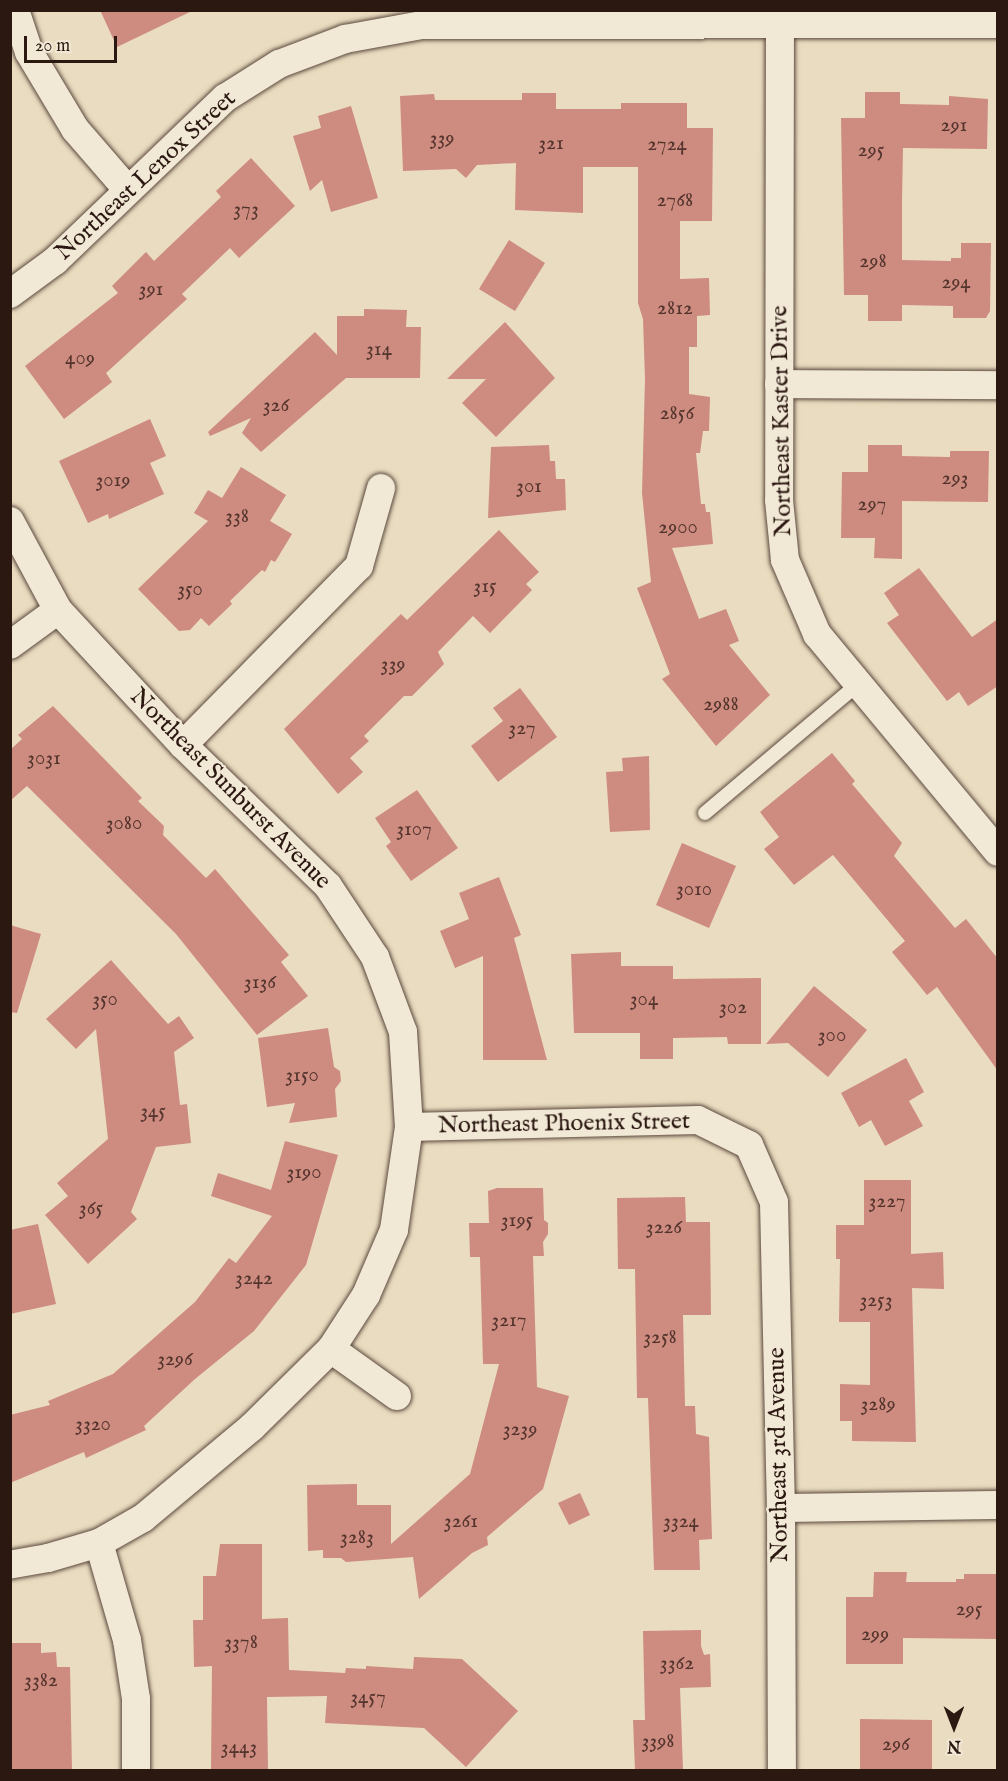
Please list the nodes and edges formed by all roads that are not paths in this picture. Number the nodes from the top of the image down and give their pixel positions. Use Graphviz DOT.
graph roads {
  1 [pos="15,10"];
  2 [pos="422,18"];
  3 [pos="780,18"];
  4 [pos="998,24"];
  5 [pos="127,189"];
  6 [pos="10,294"];
  7 [pos="779,384"];
  8 [pos="998,385"];
  9 [pos="381,488"];
  10 [pos="10,521"];
  11 [pos="58,610"];
  12 [pos="10,645"];
  13 [pos="858,684"];
  14 [pos="183,745"];
  15 [pos="705,813"];
  16 [pos="998,852"];
  17 [pos="409,1127"];
  18 [pos="748,1145"];
  19 [pos="331,1349"];
  20 [pos="397,1396"];
  21 [pos="998,1504"];
  22 [pos="782,1508"];
  23 [pos="99,1543"];
  24 [pos="10,1564"];
  25 [pos="136,1770"];
  26 [pos="782,1770"];
  1 -- 5 [label="street"];
  2 -- 3 [label="street, Northeast Lenox Street"];
  2 -- 5 [label="street, Northeast Lenox Street"];
  3 -- 4 [label="street, Northeast Lenox Street"];
  3 -- 7 [label="street, Northeast Kaster Drive"];
  5 -- 6 [label="street, Northeast Lenox Street"];
  7 -- 8 [label="street"];
  7 -- 13 [label="street, Northeast Kaster Drive"];
  9 -- 14 [label="street"];
  10 -- 11 [label="street, Northeast Sunburst Avenue"];
  11 -- 12 [label="street"];
  11 -- 14 [label="street, Northeast Sunburst Avenue"];
  13 -- 15 [label="lane"];
  13 -- 16 [label="street, Northeast Kaster Drive"];
  14 -- 17 [label="street, Northeast Sunburst Avenue"];
  17 -- 18 [label="street, Northeast Phoenix Street"];
  17 -- 19 [label="street, Northeast Sunburst Avenue"];
  18 -- 22 [label="street, Northeast 3rd Avenue"];
  19 -- 20 [label="street"];
  19 -- 23 [label="street, Northeast Sunburst Avenue"];
  21 -- 22 [label="street"];
  22 -- 26 [label="street, Northeast 3rd Avenue"];
  23 -- 24 [label="street, Northeast Sunburst Avenue"];
  23 -- 25 [label="street"];
}
